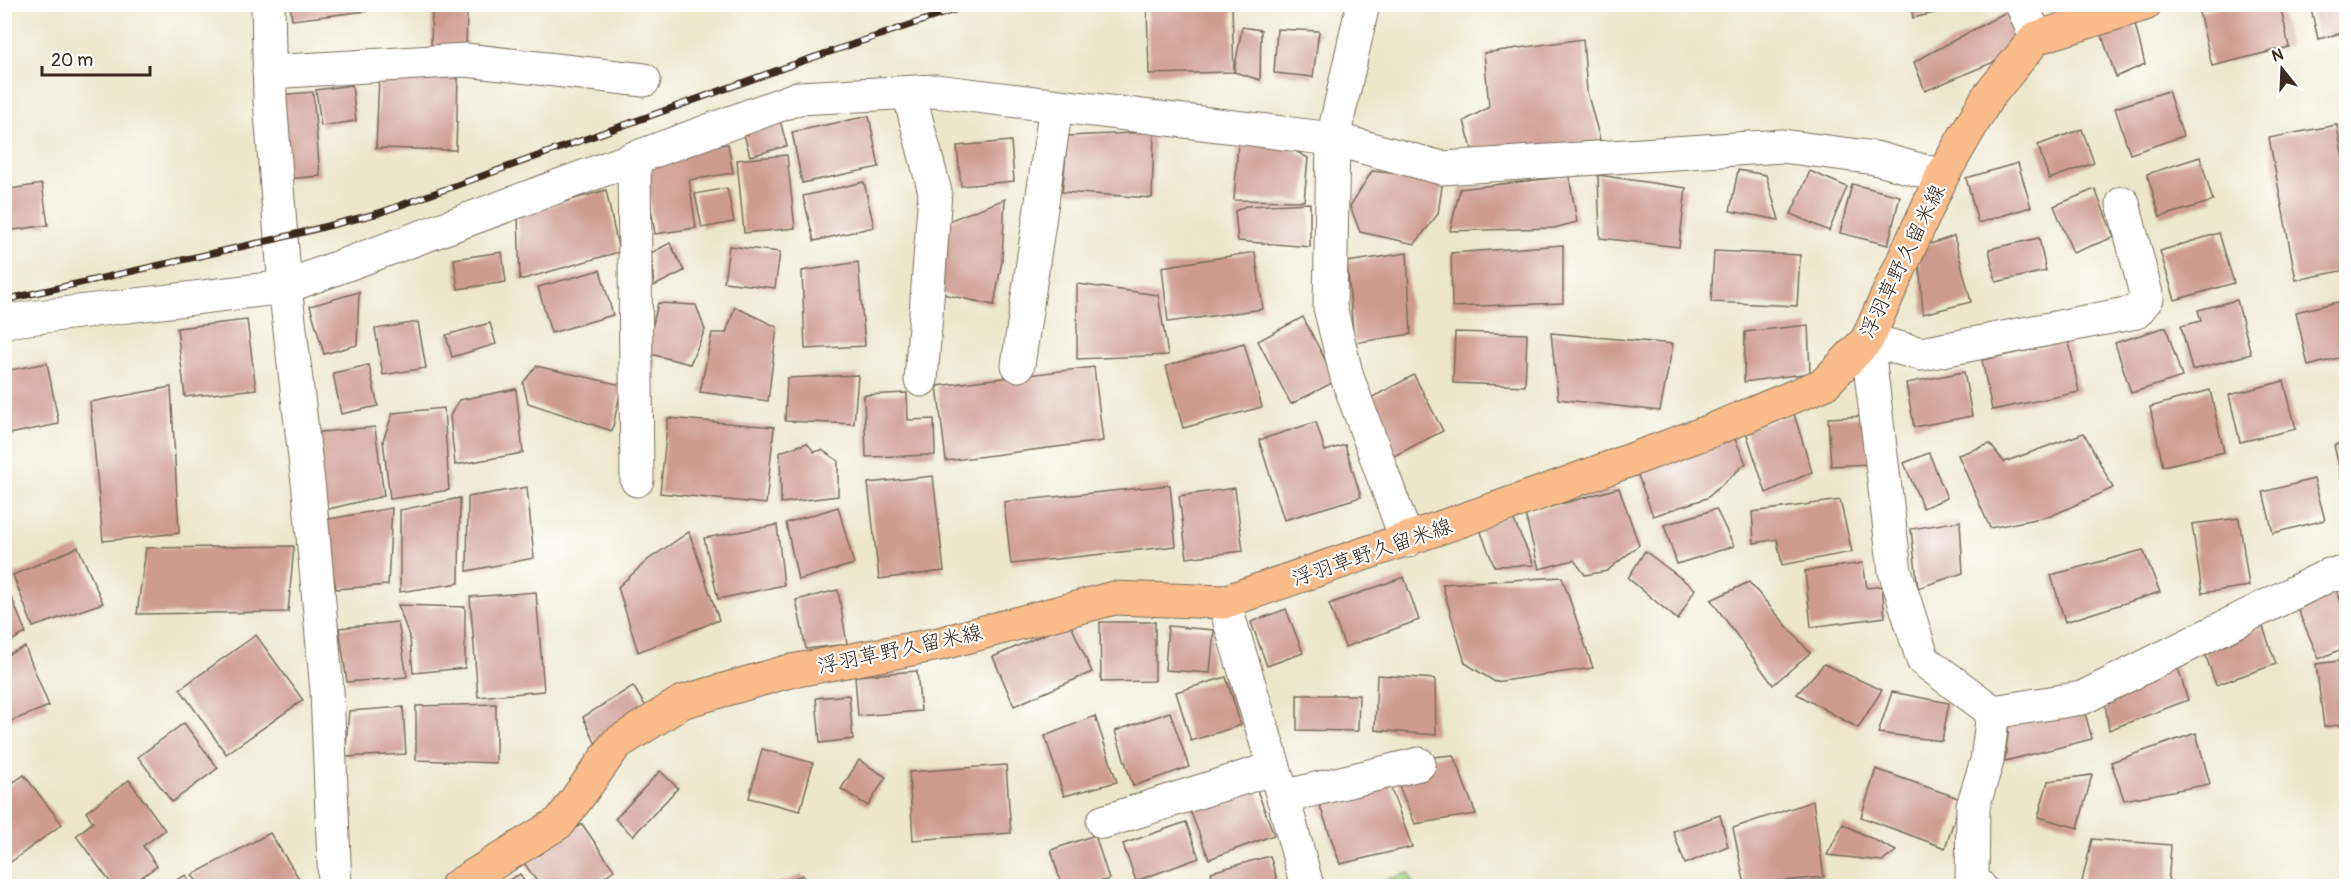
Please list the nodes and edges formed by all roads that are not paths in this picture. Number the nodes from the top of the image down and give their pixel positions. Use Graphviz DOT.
graph roads {
  1 [pos="268,4"];
  2 [pos="1363,4"];
  3 [pos="2022,4"];
  4 [pos="2145,4"];
  5 [pos="2036,38"];
  6 [pos="269,72"];
  7 [pos="644,80"];
  8 [pos="909,93"];
  9 [pos="1056,106"];
  10 [pos="1333,139"];
  11 [pos="634,158"];
  12 [pos="1942,176"];
  13 [pos="2123,203"];
  14 [pos="285,286"];
  15 [pos="4,321"];
  16 [pos="1867,340"];
  17 [pos="1018,365"];
  18 [pos="921,380"];
  19 [pos="637,480"];
  20 [pos="1407,541"];
  21 [pos="2346,574"];
  22 [pos="1224,602"];
  23 [pos="1992,712"];
  24 [pos="1419,764"];
  25 [pos="1278,782"];
  26 [pos="1103,822"];
  27 [pos="335,886"];
  28 [pos="458,886"];
  29 [pos="1307,886"];
  30 [pos="1980,886"];
  1 -- 6 [label="street"];
  2 -- 10 [label="street"];
  3 -- 5 [label="street"];
  4 -- 5 [label="main road"];
  5 -- 12 [label="main road, 浮羽草野久留米線"];
  6 -- 7 [label="street"];
  6 -- 14 [label="street"];
  8 -- 9 [label="street"];
  8 -- 11 [label="street"];
  8 -- 18 [label="street"];
  9 -- 10 [label="street"];
  9 -- 17 [label="street"];
  10 -- 12 [label="street"];
  10 -- 20 [label="street"];
  11 -- 14 [label="street"];
  11 -- 19 [label="street"];
  12 -- 16 [label="main road, 浮羽草野久留米線"];
  13 -- 16 [label="street"];
  14 -- 15 [label="street"];
  14 -- 27 [label="street"];
  16 -- 20 [label="main road, 浮羽草野久留米線"];
  16 -- 23 [label="street"];
  20 -- 22 [label="main road, 浮羽草野久留米線"];
  21 -- 23 [label="street"];
  22 -- 25 [label="street"];
  22 -- 28 [label="main road, 浮羽草野久留米線"];
  23 -- 30 [label="street"];
  24 -- 25 [label="street"];
  25 -- 26 [label="street"];
  25 -- 29 [label="street"];
}
